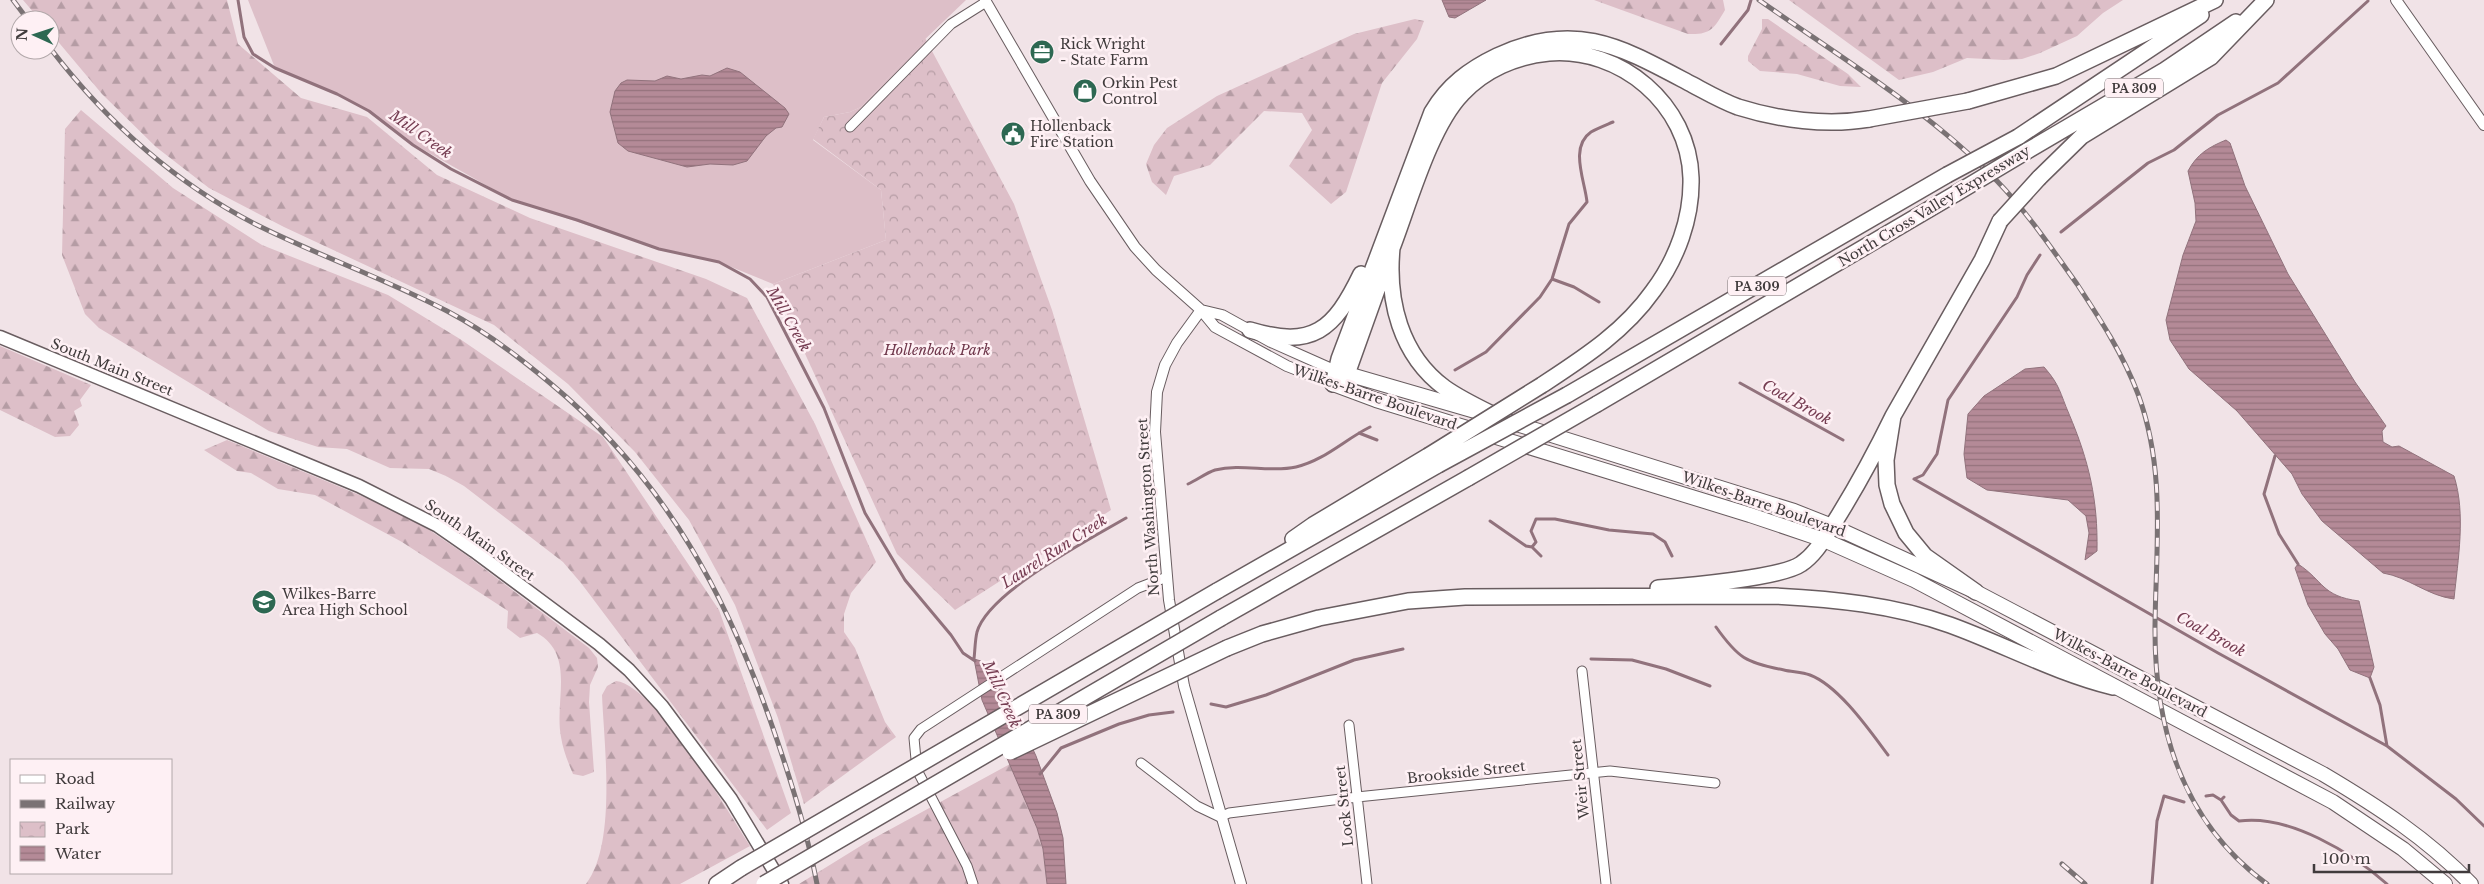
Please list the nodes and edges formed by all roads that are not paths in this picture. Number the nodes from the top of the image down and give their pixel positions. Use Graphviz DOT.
graph roads {
  1 [pos="2216,0"];
  2 [pos="2222,0"];
  3 [pos="2265,0"];
  4 [pos="2396,0"];
  5 [pos="986,1"];
  6 [pos="2484,125"];
  7 [pos="850,127"];
  8 [pos="1407,173"];
  9 [pos="1392,248"];
  10 [pos="1200,310"];
  11 [pos="1250,330"];
  12 [pos="0,337"];
  13 [pos="1338,376"];
  14 [pos="1893,416"];
  15 [pos="1502,419"];
  16 [pos="1433,461"];
  17 [pos="1832,526"];
  18 [pos="1824,540"];
  19 [pos="1167,577"];
  20 [pos="1976,592"];
  21 [pos="1533,598"];
  22 [pos="1582,671"];
  23 [pos="2112,687"];
  24 [pos="1349,725"];
  25 [pos="1141,763"];
  26 [pos="1592,772"];
  27 [pos="1715,783"];
  28 [pos="1357,797"];
  29 [pos="895,810"];
  30 [pos="1220,817"];
  31 [pos="715,884"];
  32 [pos="764,884"];
  33 [pos="782,884"];
  34 [pos="973,884"];
  35 [pos="1241,884"];
  36 [pos="1367,884"];
  37 [pos="1606,884"];
  38 [pos="2445,884"];
  39 [pos="2471,884"];
  1 -- 8 [label="highway, bridge"];
  2 -- 16 [label="highway, North Cross Valley Expressway / PA 309, bridge"];
  3 -- 14 [label="highway, bridge"];
  3 -- 29 [label="highway, North Cross Valley Expressway / PA 309, bridge"];
  4 -- 6 [label="street"];
  5 -- 7 [label="street"];
  5 -- 10 [label="street"];
  8 -- 11 [label="highway"];
  8 -- 13 [label="highway"];
  9 -- 13 [label="highway"];
  9 -- 15 [label="highway"];
  9 -- 16 [label="highway, bridge"];
  10 -- 11 [label="street, Wilkes-Barre Boulevard"];
  10 -- 13 [label="street, Wilkes-Barre Boulevard"];
  10 -- 19 [label="street, North Washington Street"];
  11 -- 13 [label="street, Wilkes-Barre Boulevard"];
  12 -- 33 [label="main road, South Main Street"];
  13 -- 15 [label="main road, Wilkes-Barre Boulevard"];
  13 -- 18 [label="main road, Wilkes-Barre Boulevard"];
  14 -- 17 [label="highway"];
  14 -- 20 [label="highway"];
  15 -- 17 [label="main road, Wilkes-Barre Boulevard"];
  16 -- 31 [label="highway, PA 309, bridge"];
  17 -- 18 [label="highway"];
  17 -- 20 [label="main road, Wilkes-Barre Boulevard"];
  18 -- 21 [label="highway"];
  18 -- 23 [label="main road, Wilkes-Barre Boulevard"];
  19 -- 30 [label="street, North Washington Street"];
  19 -- 34 [label="street"];
  20 -- 39 [label="main road, Wilkes-Barre Boulevard"];
  21 -- 23 [label="highway"];
  21 -- 29 [label="highway, bridge"];
  22 -- 26 [label="street, Weir Street"];
  23 -- 38 [label="main road, Wilkes-Barre Boulevard"];
  24 -- 28 [label="street, Lock Street"];
  25 -- 30 [label="street"];
  26 -- 27 [label="street, Brookside Street"];
  26 -- 28 [label="street, Brookside Street"];
  26 -- 37 [label="street, Weir Street"];
  28 -- 30 [label="street, Brookside Street"];
  28 -- 36 [label="street, Lock Street"];
  29 -- 32 [label="highway, PA 309, bridge"];
  30 -- 35 [label="street, North Washington Street"];
}
